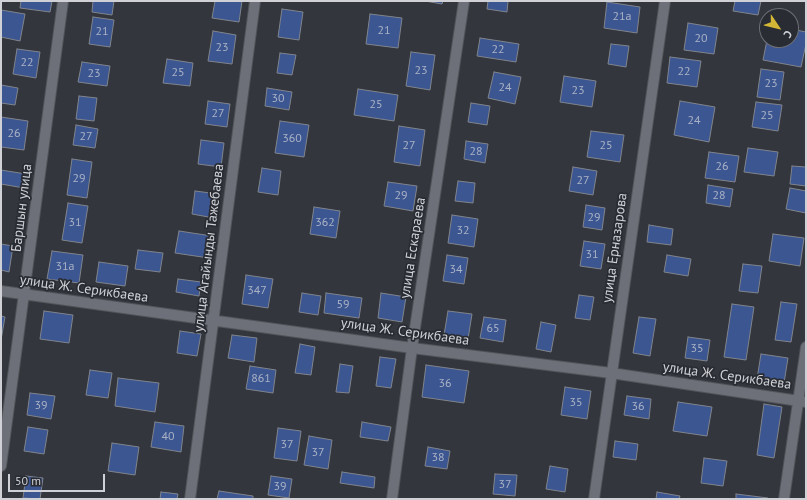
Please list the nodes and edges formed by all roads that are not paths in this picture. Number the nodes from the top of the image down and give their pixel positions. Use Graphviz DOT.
graph roads {
  1 [pos="63,1"];
  2 [pos="255,1"];
  3 [pos="464,1"];
  4 [pos="665,1"];
  5 [pos="1,291"];
  6 [pos="25,294"];
  7 [pos="214,320"];
  8 [pos="806,347"];
  9 [pos="412,348"];
  10 [pos="611,373"];
  11 [pos="802,401"];
  12 [pos="1,466"];
  13 [pos="190,499"];
  14 [pos="392,499"];
  15 [pos="594,499"];
  16 [pos="784,499"];
  1 -- 6 [label="street, Баршын улица"];
  2 -- 7 [label="street, улица Агайынды Тажебаева"];
  3 -- 9 [label="street, улица Ескараева"];
  4 -- 10 [label="street, улица Ерназарова"];
  5 -- 6 [label="street, улица Ж. Серикбаева"];
  6 -- 7 [label="street, улица Ж. Серикбаева"];
  6 -- 12 [label="street, Баршын улица"];
  7 -- 9 [label="street, улица Ж. Серикбаева"];
  7 -- 13 [label="street, улица Агайынды Тажебаева"];
  8 -- 11 [label="street"];
  9 -- 10 [label="street, улица Ж. Серикбаева"];
  9 -- 14 [label="street, улица Ескараева"];
  10 -- 11 [label="street, улица Ж. Серикбаева"];
  10 -- 15 [label="street, улица Ерназарова"];
  11 -- 16 [label="street"];
}
